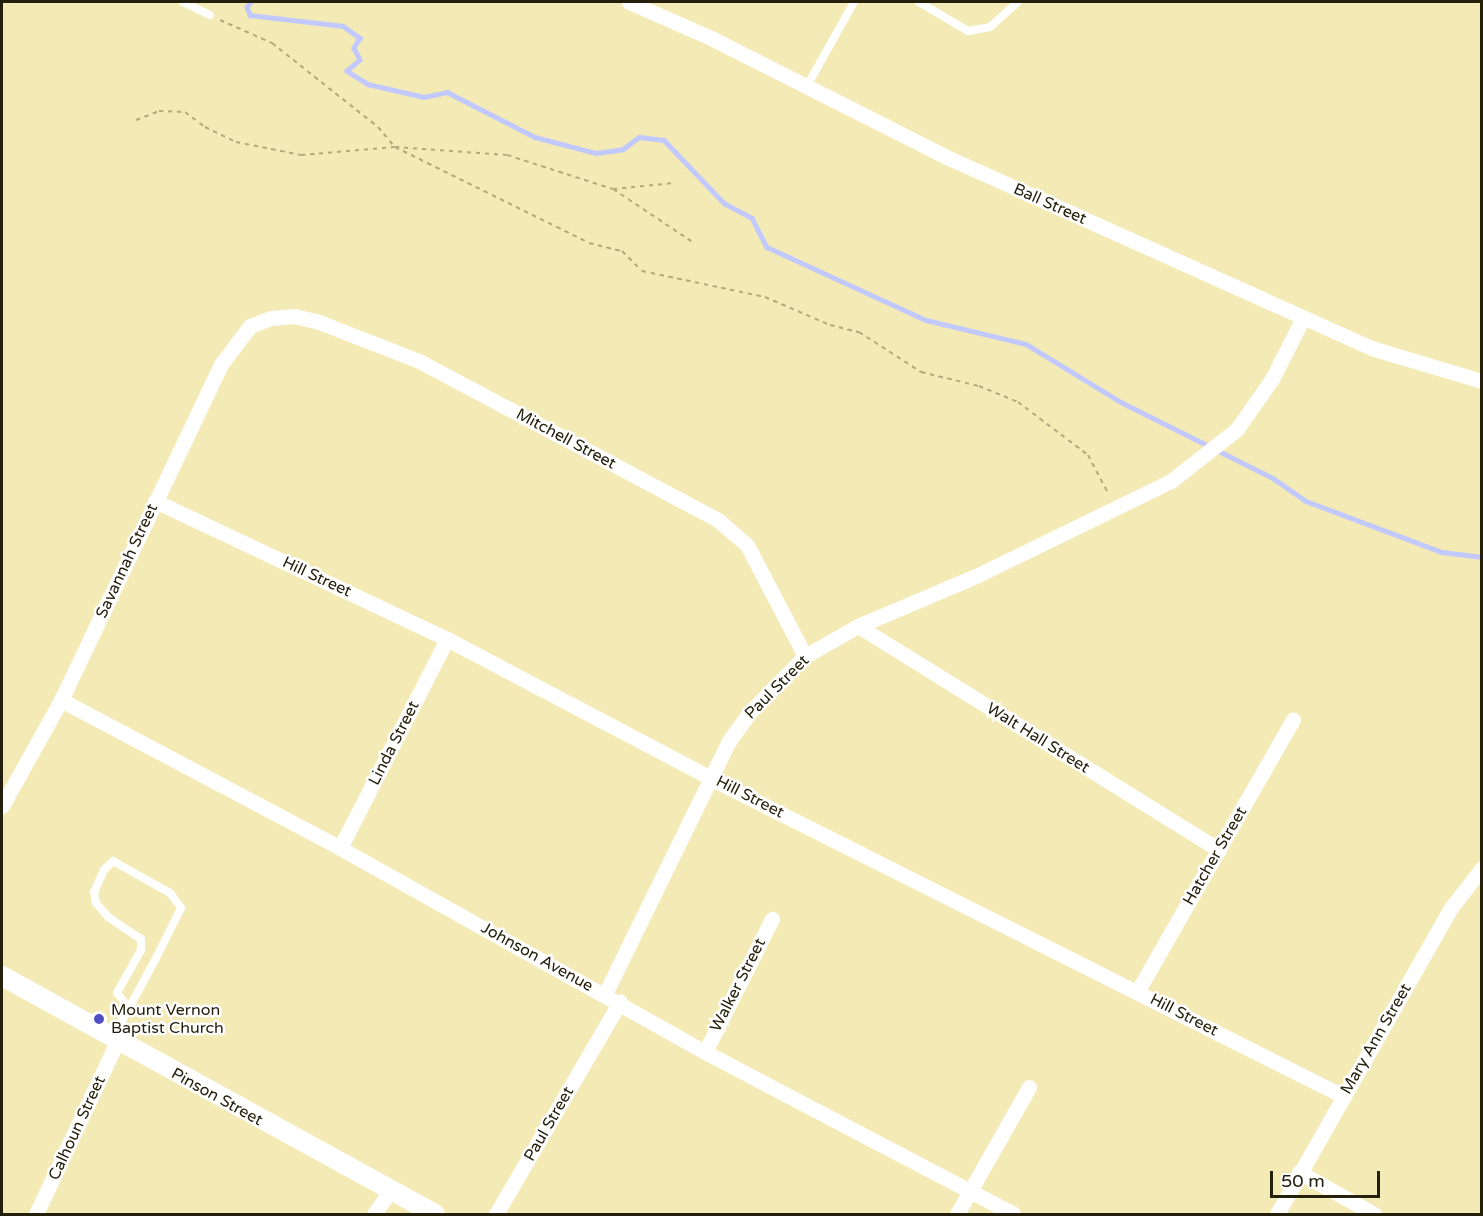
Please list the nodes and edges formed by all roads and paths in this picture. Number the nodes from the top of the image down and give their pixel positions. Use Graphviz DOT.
graph roads {
  1 [pos="183,2"];
  2 [pos="629,2"];
  3 [pos="854,2"];
  4 [pos="919,2"];
  5 [pos="1018,2"];
  6 [pos="210,15"];
  7 [pos="807,86"];
  8 [pos="136,120"];
  9 [pos="395,147"];
  10 [pos="674,183"];
  11 [pos="612,189"];
  12 [pos="691,241"];
  13 [pos="1303,318"];
  14 [pos="258,323"];
  15 [pos="1482,381"];
  16 [pos="155,501"];
  17 [pos="1121,508"];
  18 [pos="858,626"];
  19 [pos="447,639"];
  20 [pos="805,656"];
  21 [pos="61,700"];
  22 [pos="1293,720"];
  23 [pos="712,778"];
  24 [pos="2,806"];
  25 [pos="340,848"];
  26 [pos="1219,850"];
  27 [pos="1482,868"];
  28 [pos="772,919"];
  29 [pos="2,976"];
  30 [pos="1137,992"];
  31 [pos="605,994"];
  32 [pos="620,1002"];
  33 [pos="129,1008"];
  34 [pos="115,1041"];
  35 [pos="705,1052"];
  36 [pos="1029,1087"];
  37 [pos="1343,1096"];
  38 [pos="1299,1172"];
  39 [pos="390,1191"];
  40 [pos="969,1192"];
  41 [pos="36,1215"];
  42 [pos="374,1215"];
  43 [pos="435,1215"];
  44 [pos="496,1215"];
  45 [pos="957,1215"];
  46 [pos="1013,1215"];
  47 [pos="1277,1215"];
  48 [pos="1374,1215"];
  1 -- 6 [label="lane"];
  2 -- 7 [label="street, Ball Street"];
  3 -- 7 [label="lane"];
  4 -- 5 [label="lane"];
  6 -- 9 [label="path"];
  7 -- 13 [label="street, Ball Street"];
  8 -- 9 [label="path"];
  9 -- 11 [label="path"];
  9 -- 17 [label="path"];
  10 -- 11 [label="path"];
  11 -- 12 [label="path"];
  13 -- 15 [label="street, Ball Street"];
  13 -- 17 [label="street"];
  14 -- 16 [label="street, Savannah Street"];
  14 -- 20 [label="street, Mitchell Street"];
  16 -- 19 [label="street, Hill Street"];
  16 -- 21 [label="street, Savannah Street"];
  17 -- 18 [label="street, Paul Street"];
  18 -- 20 [label="street, Paul Street"];
  18 -- 26 [label="street, Walt Hall Street"];
  19 -- 23 [label="street, Hill Street"];
  19 -- 25 [label="street, Linda Street"];
  20 -- 23 [label="street, Paul Street"];
  21 -- 24 [label="street, Savannah Street"];
  21 -- 25 [label="street, Johnson Avenue"];
  22 -- 26 [label="street, Hatcher Street"];
  23 -- 30 [label="street, Hill Street"];
  23 -- 31 [label="street, Paul Street"];
  25 -- 31 [label="street, Johnson Avenue"];
  26 -- 30 [label="street, Hatcher Street"];
  27 -- 37 [label="street, Mary Ann Street"];
  28 -- 35 [label="street, Walker Street"];
  29 -- 34 [label="street, Pinson Street"];
  30 -- 37 [label="street, Hill Street"];
  31 -- 32 [label="street, Johnson Avenue"];
  32 -- 35 [label="street, Johnson Avenue"];
  32 -- 44 [label="street, Paul Street"];
  33 -- 33 [label="lane"];
  33 -- 34 [label="lane"];
  34 -- 39 [label="street, Pinson Street"];
  34 -- 41 [label="street, Calhoun Street"];
  35 -- 40 [label="street, Johnson Avenue"];
  36 -- 40 [label="street"];
  37 -- 38 [label="street, Mary Ann Street"];
  38 -- 47 [label="street, Mary Ann Street"];
  38 -- 48 [label="street"];
  39 -- 42 [label="street"];
  39 -- 43 [label="street, Pinson Street"];
  40 -- 45 [label="street"];
  40 -- 46 [label="street, Johnson Avenue"];
}
